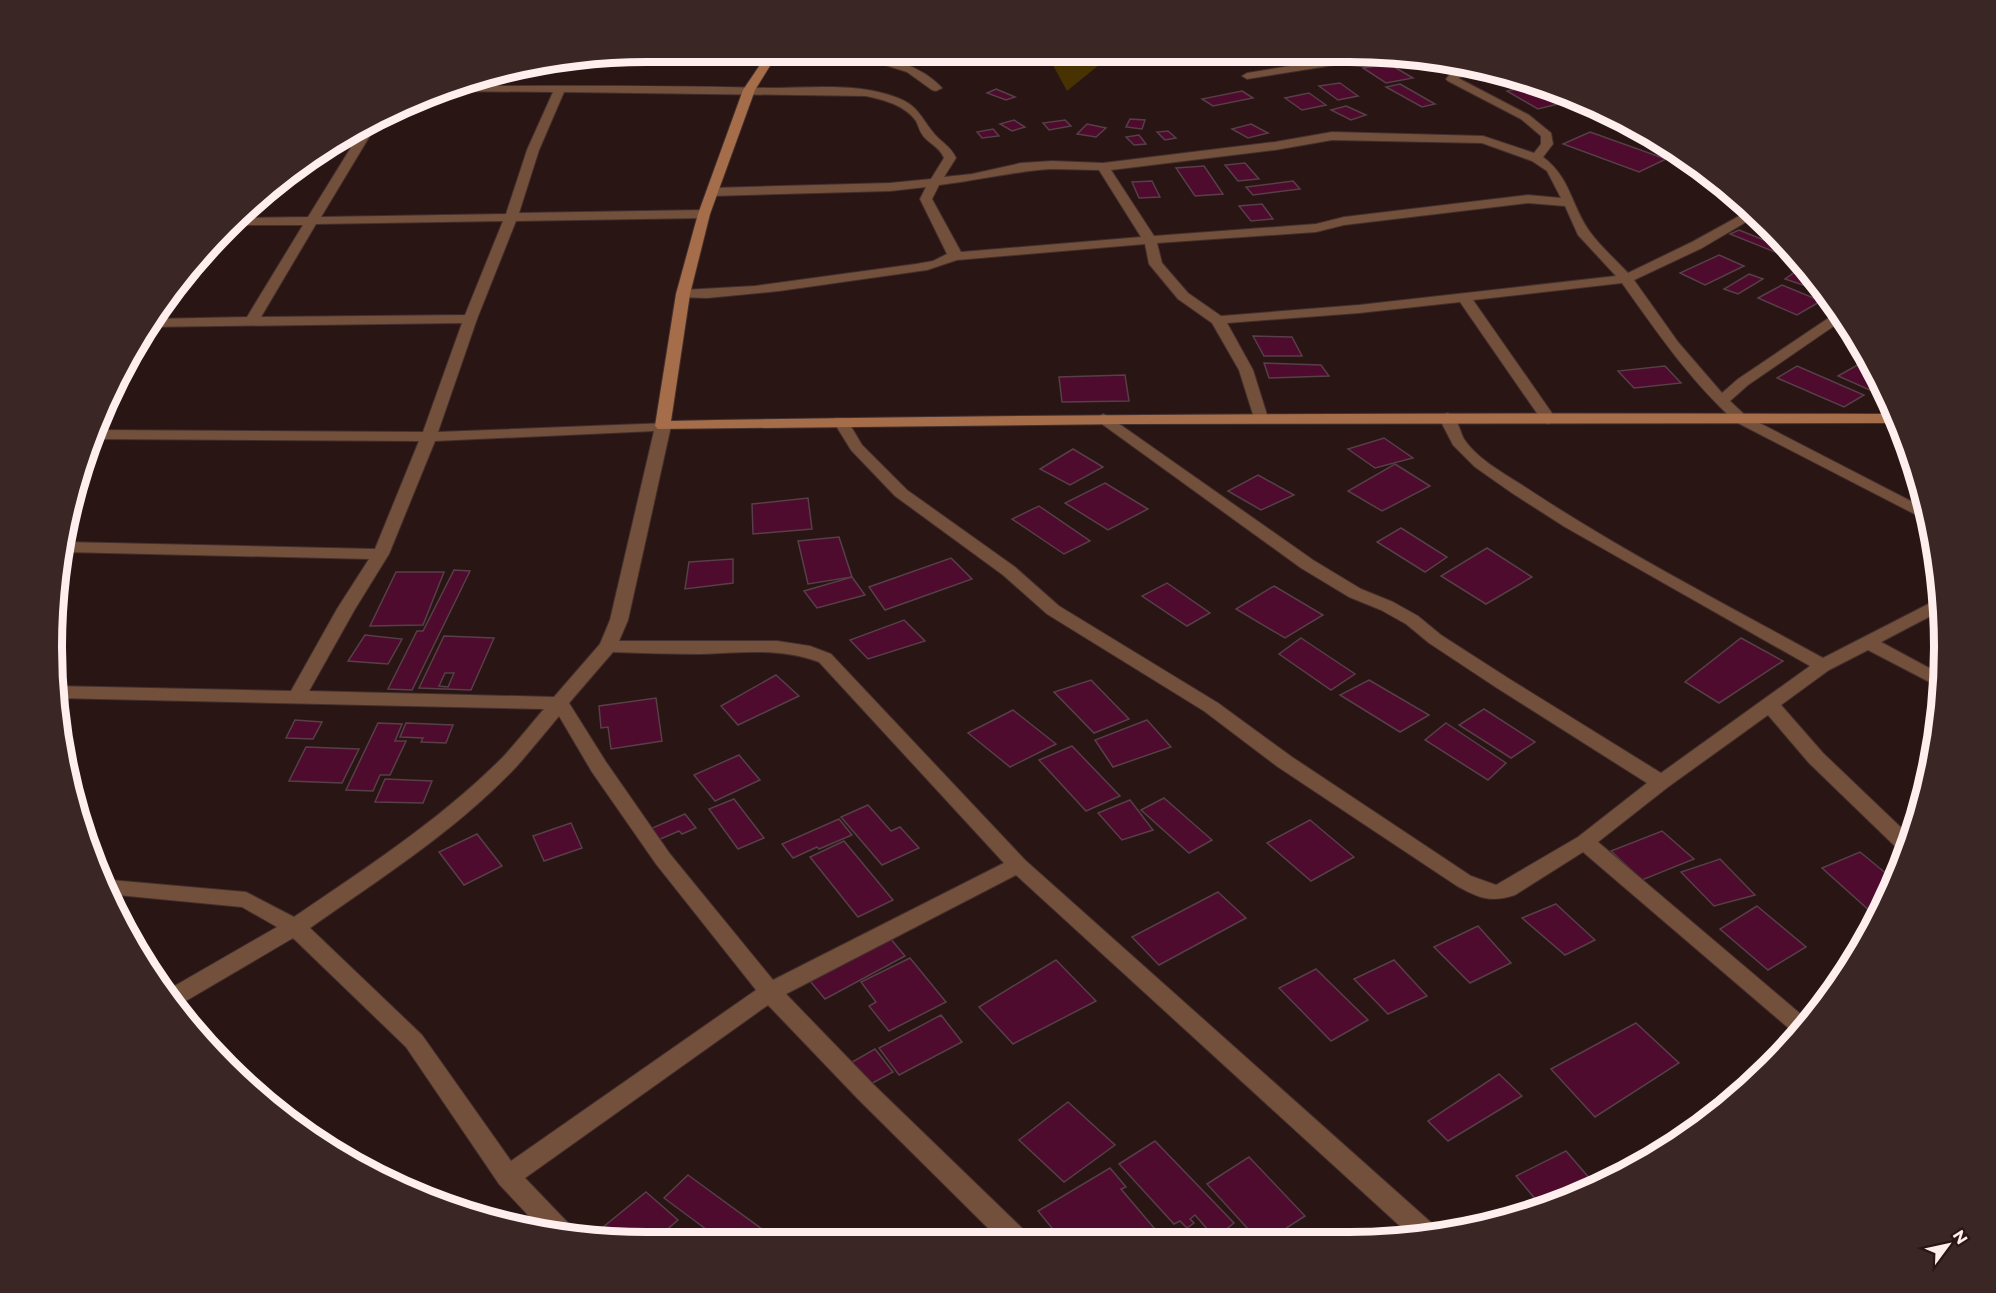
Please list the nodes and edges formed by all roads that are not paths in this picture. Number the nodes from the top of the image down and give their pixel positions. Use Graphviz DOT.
graph roads {
  1 [pos="766,62"];
  2 [pos="883,62"];
  3 [pos="1334,62"];
  4 [pos="1462,73"];
  5 [pos="1247,76"];
  6 [pos="936,88"];
  7 [pos="469,89"];
  8 [pos="749,90"];
  9 [pos="559,91"];
  10 [pos="364,134"];
  11 [pos="1536,158"];
  12 [pos="1103,167"];
  13 [pos="933,183"];
  14 [pos="712,192"];
  15 [pos="1569,203"];
  16 [pos="704,214"];
  17 [pos="512,216"];
  18 [pos="1746,217"];
  19 [pos="314,221"];
  20 [pos="245,222"];
  21 [pos="1150,240"];
  22 [pos="954,256"];
  23 [pos="1626,279"];
  24 [pos="683,294"];
  25 [pos="1462,296"];
  26 [pos="470,319"];
  27 [pos="1835,319"];
  28 [pos="1218,320"];
  29 [pos="251,321"];
  30 [pos="159,322"];
  31 [pos="1721,401"];
  32 [pos="1260,418"];
  33 [pos="1447,418"];
  34 [pos="1102,419"];
  35 [pos="1548,419"];
  36 [pos="1741,419"];
  37 [pos="1888,419"];
  38 [pos="841,421"];
  39 [pos="663,426"];
  40 [pos="102,435"];
  41 [pos="429,437"];
  42 [pos="1919,512"];
  43 [pos="71,547"];
  44 [pos="381,554"];
  45 [pos="1933,608"];
  46 [pos="1869,643"];
  47 [pos="608,646"];
  48 [pos="1823,666"];
  49 [pos="1933,678"];
  50 [pos="64,692"];
  51 [pos="296,699"];
  52 [pos="560,703"];
  53 [pos="1770,705"];
  54 [pos="1661,782"];
  55 [pos="1901,840"];
  56 [pos="1585,842"];
  57 [pos="1018,865"];
  58 [pos="114,887"];
  59 [pos="295,927"];
  60 [pos="770,992"];
  61 [pos="177,996"];
  62 [pos="1796,1023"];
  63 [pos="508,1177"];
  64 [pos="552,1223"];
  65 [pos="1418,1227"];
  66 [pos="1009,1232"];
  1 -- 8 [label="street"];
  2 -- 6 [label="street"];
  3 -- 5 [label="street"];
  4 -- 11 [label="street"];
  7 -- 9 [label="street"];
  8 -- 9 [label="street"];
  8 -- 13 [label="street"];
  8 -- 14 [label="street"];
  9 -- 17 [label="street"];
  10 -- 19 [label="street"];
  11 -- 12 [label="street"];
  11 -- 15 [label="street"];
  12 -- 13 [label="street"];
  12 -- 21 [label="street"];
  13 -- 14 [label="street"];
  13 -- 22 [label="street"];
  14 -- 16 [label="street"];
  15 -- 21 [label="street"];
  15 -- 23 [label="street"];
  16 -- 17 [label="street"];
  16 -- 24 [label="street"];
  17 -- 19 [label="street"];
  17 -- 26 [label="street"];
  18 -- 23 [label="street"];
  19 -- 20 [label="street"];
  19 -- 29 [label="street"];
  21 -- 22 [label="street"];
  21 -- 28 [label="street"];
  22 -- 24 [label="street"];
  23 -- 25 [label="street"];
  23 -- 31 [label="street"];
  24 -- 39 [label="street"];
  25 -- 28 [label="street"];
  25 -- 35 [label="street"];
  26 -- 29 [label="street"];
  26 -- 41 [label="street"];
  27 -- 31 [label="street"];
  28 -- 32 [label="street"];
  29 -- 30 [label="street"];
  31 -- 36 [label="street"];
  32 -- 33 [label="street"];
  32 -- 34 [label="street"];
  33 -- 35 [label="street"];
  33 -- 48 [label="street"];
  34 -- 38 [label="street"];
  34 -- 54 [label="street"];
  35 -- 36 [label="street"];
  36 -- 37 [label="street"];
  36 -- 42 [label="street"];
  38 -- 39 [label="street"];
  38 -- 56 [label="street"];
  39 -- 41 [label="street"];
  39 -- 47 [label="street"];
  40 -- 41 [label="street"];
  41 -- 44 [label="street"];
  43 -- 44 [label="street"];
  44 -- 51 [label="street"];
  45 -- 46 [label="street"];
  46 -- 48 [label="street"];
  46 -- 49 [label="street"];
  47 -- 52 [label="street"];
  47 -- 57 [label="street"];
  48 -- 53 [label="street"];
  50 -- 51 [label="street"];
  51 -- 52 [label="street"];
  52 -- 59 [label="street"];
  52 -- 60 [label="street"];
  53 -- 54 [label="street"];
  53 -- 55 [label="street"];
  54 -- 56 [label="street"];
  56 -- 62 [label="street"];
  57 -- 60 [label="street"];
  57 -- 65 [label="street"];
  58 -- 59 [label="street"];
  59 -- 61 [label="street"];
  59 -- 63 [label="street"];
  60 -- 63 [label="street"];
  60 -- 66 [label="street"];
  63 -- 64 [label="street"];
}
